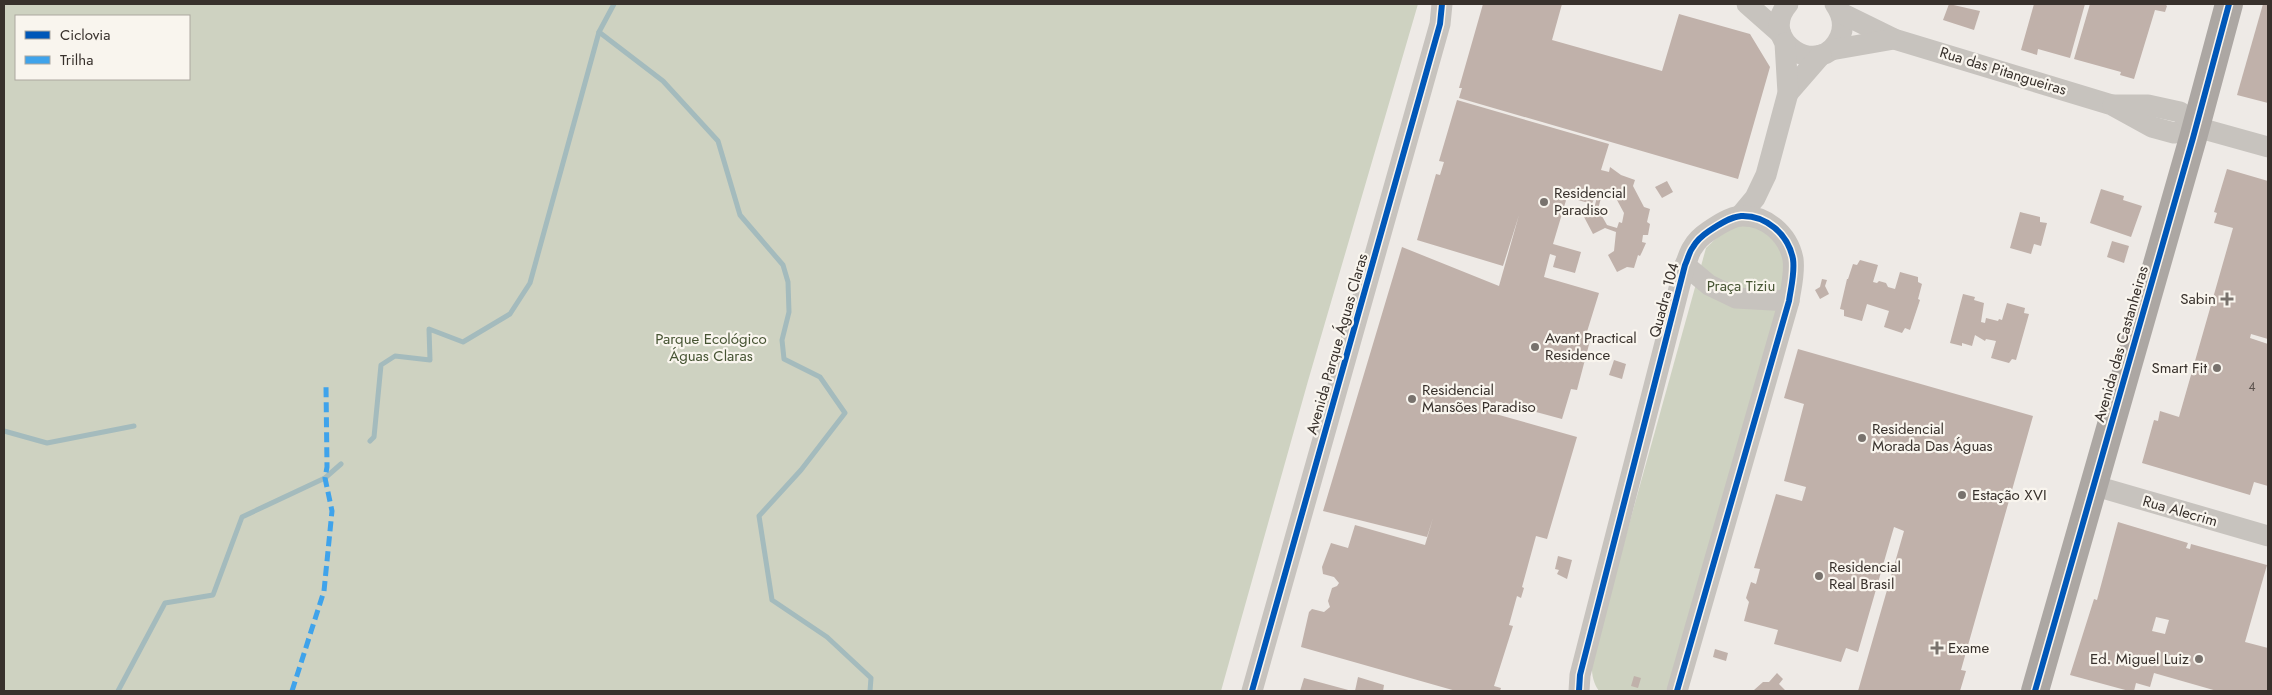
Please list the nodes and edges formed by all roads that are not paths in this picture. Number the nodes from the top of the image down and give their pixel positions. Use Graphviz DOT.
graph roads {
  1 [pos="1453,4"];
  2 [pos="1747,4"];
  3 [pos="1788,4"];
  4 [pos="2229,4"];
  5 [pos="1838,8"];
  6 [pos="1441,14"];
  7 [pos="1783,39"];
  8 [pos="1894,39"];
  9 [pos="1826,52"];
  10 [pos="1788,93"];
  11 [pos="2196,127"];
  12 [pos="2268,147"];
  13 [pos="1766,175"];
  14 [pos="1740,216"];
  15 [pos="1772,224"];
  16 [pos="1686,265"];
  17 [pos="1789,301"];
  18 [pos="2092,485"];
  19 [pos="2268,536"];
  20 [pos="1252,691"];
  21 [pos="1580,691"];
  22 [pos="1677,691"];
  23 [pos="2035,691"];
  1 -- 6 [label="street, Avenida Parque Águas Claras"];
  2 -- 7 [label="street"];
  3 -- 7 [label="street"];
  4 -- 11 [label="main road, Avenida das Castanheiras"];
  5 -- 8 [label="street, Rua das Pitangueiras"];
  5 -- 9 [label="street"];
  6 -- 20 [label="street, Avenida Parque Águas Claras"];
  7 -- 9 [label="street, Rua das Pitangueiras"];
  7 -- 10 [label="street"];
  8 -- 9 [label="street, Rua das Pitangueiras"];
  8 -- 11 [label="street, Rua das Pitangueiras"];
  9 -- 10 [label="street"];
  10 -- 13 [label="street"];
  11 -- 12 [label="street, Rua das Pitangueiras"];
  11 -- 18 [label="main road, Avenida das Castanheiras"];
  13 -- 14 [label="street"];
  13 -- 15 [label="street"];
  14 -- 15 [label="street"];
  14 -- 16 [label="street, Quadra 104"];
  15 -- 17 [label="street"];
  16 -- 17 [label="street, Quadra 104"];
  16 -- 21 [label="street, Quadra 104"];
  17 -- 22 [label="street"];
  18 -- 19 [label="street, Rua Alecrim"];
  18 -- 23 [label="main road, Avenida das Castanheiras"];
}
